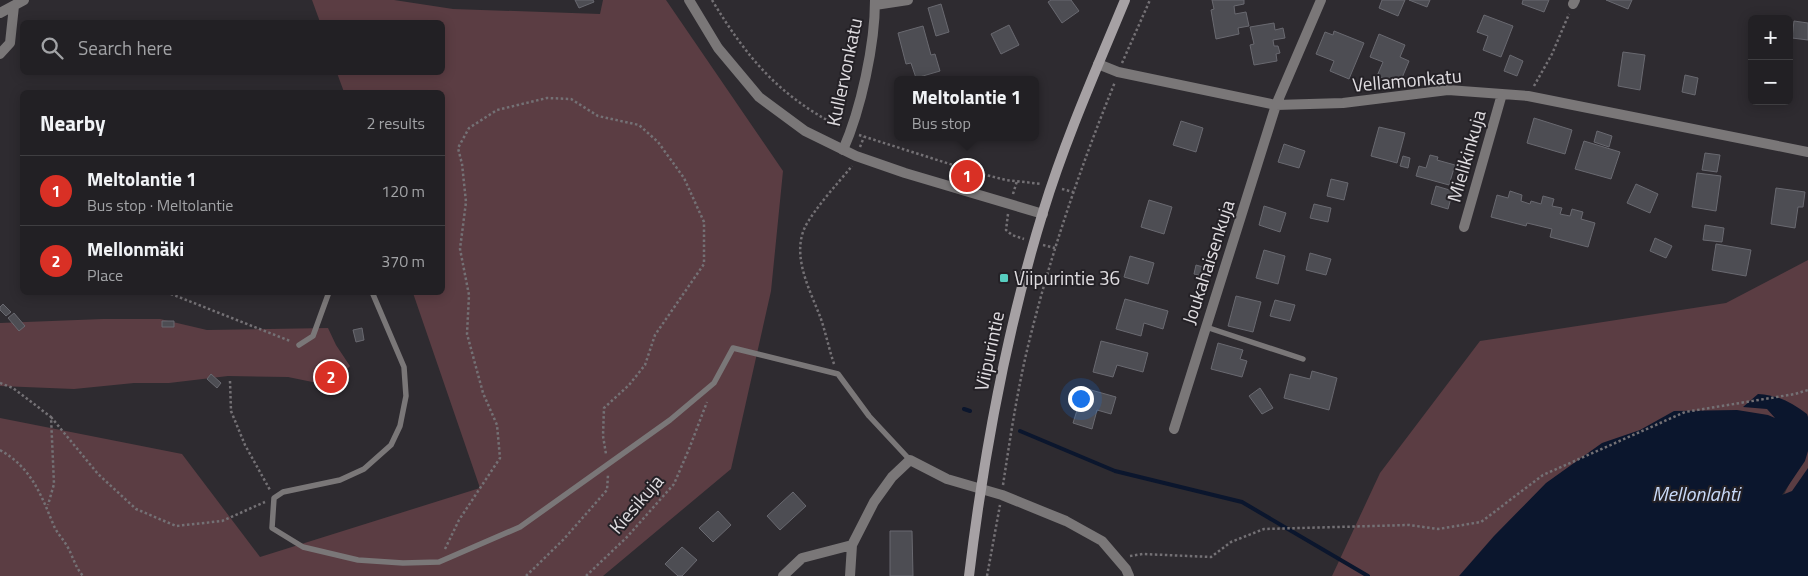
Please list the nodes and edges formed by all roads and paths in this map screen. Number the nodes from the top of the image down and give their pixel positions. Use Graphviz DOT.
graph roads {
  1 [pos="689,0"];
  2 [pos="712,0"];
  3 [pos="908,0"];
  4 [pos="1125,0"];
  5 [pos="1150,0"];
  6 [pos="1321,0"];
  7 [pos="1574,2"];
  8 [pos="19,3"];
  9 [pos="875,3"];
  10 [pos="0,13"];
  11 [pos="0,54"];
  12 [pos="1098,64"];
  13 [pos="1118,72"];
  14 [pos="1502,94"];
  15 [pos="1528,96"];
  16 [pos="1276,105"];
  17 [pos="851,132"];
  18 [pos="864,137"];
  19 [pos="843,150"];
  20 [pos="1808,152"];
  21 [pos="856,156"];
  22 [pos="1017,181"];
  23 [pos="1052,186"];
  24 [pos="1073,192"];
  25 [pos="1010,204"];
  26 [pos="1043,214"];
  27 [pos="1464,227"];
  28 [pos="1035,242"];
  29 [pos="1056,248"];
  30 [pos="174,295"];
  31 [pos="329,295"];
  32 [pos="373,295"];
  33 [pos="1206,327"];
  34 [pos="299,345"];
  35 [pos="1303,358"];
  36 [pos="838,374"];
  37 [pos="230,381"];
  38 [pos="0,384"];
  39 [pos="1808,390"];
  40 [pos="707,402"];
  41 [pos="51,417"];
  42 [pos="1174,429"];
  43 [pos="0,450"];
  44 [pos="910,460"];
  45 [pos="608,464"];
  46 [pos="980,489"];
  47 [pos="1002,495"];
  48 [pos="274,498"];
  49 [pos="48,506"];
  50 [pos="852,545"];
  51 [pos="1116,557"];
  52 [pos="438,562"];
  53 [pos="83,576"];
  54 [pos="526,576"];
  55 [pos="586,576"];
  56 [pos="783,576"];
  57 [pos="850,576"];
  58 [pos="969,576"];
  59 [pos="986,576"];
  60 [pos="1129,576"];
  1 -- 19 [label="street"];
  2 -- 17 [label="path"];
  3 -- 9 [label="street"];
  4 -- 12 [label="main road, Viipurintie"];
  5 -- 13 [label="path"];
  6 -- 16 [label="street, Joukahaisenkuja"];
  7 -- 15 [label="path"];
  8 -- 10 [label="street"];
  8 -- 11 [label="street"];
  9 -- 17 [label="street, Kullervonkatu"];
  12 -- 13 [label="street, Vellamonkatu"];
  12 -- 23 [label="main road, Viipurintie"];
  13 -- 16 [label="street, Vellamonkatu"];
  13 -- 24 [label="path"];
  14 -- 15 [label="street, Vellamonkatu"];
  14 -- 16 [label="street, Vellamonkatu"];
  14 -- 27 [label="street, Mielikinkuja"];
  15 -- 20 [label="street, Vellamonkatu"];
  16 -- 33 [label="street, Joukahaisenkuja"];
  17 -- 18 [label="path"];
  17 -- 19 [label="street, Kullervonkatu"];
  18 -- 21 [label="path"];
  18 -- 22 [label="path"];
  19 -- 21 [label="street"];
  21 -- 25 [label="street"];
  21 -- 36 [label="path"];
  22 -- 23 [label="path"];
  22 -- 25 [label="path"];
  23 -- 24 [label="path"];
  23 -- 26 [label="main road, Viipurintie"];
  24 -- 29 [label="path"];
  25 -- 26 [label="street"];
  25 -- 28 [label="path"];
  26 -- 28 [label="main road, Viipurintie"];
  28 -- 29 [label="path"];
  28 -- 46 [label="main road, Viipurintie"];
  29 -- 47 [label="path"];
  30 -- 34 [label="path"];
  31 -- 34 [label="lane"];
  32 -- 48 [label="lane"];
  33 -- 35 [label="lane"];
  33 -- 42 [label="street, Joukahaisenkuja"];
  36 -- 44 [label="lane"];
  36 -- 45 [label="lane"];
  37 -- 48 [label="path"];
  38 -- 41 [label="path"];
  39 -- 51 [label="path"];
  40 -- 55 [label="path, Kiesikuja"];
  41 -- 48 [label="path"];
  41 -- 49 [label="path"];
  43 -- 49 [label="path"];
  44 -- 46 [label="street"];
  44 -- 50 [label="street"];
  45 -- 52 [label="lane"];
  45 -- 52 [label="path"];
  45 -- 54 [label="path"];
  46 -- 47 [label="street"];
  46 -- 58 [label="main road, Viipurintie"];
  47 -- 51 [label="street"];
  47 -- 59 [label="path"];
  48 -- 52 [label="lane"];
  49 -- 53 [label="path"];
  50 -- 56 [label="street"];
  50 -- 57 [label="street"];
  51 -- 60 [label="street"];
}
